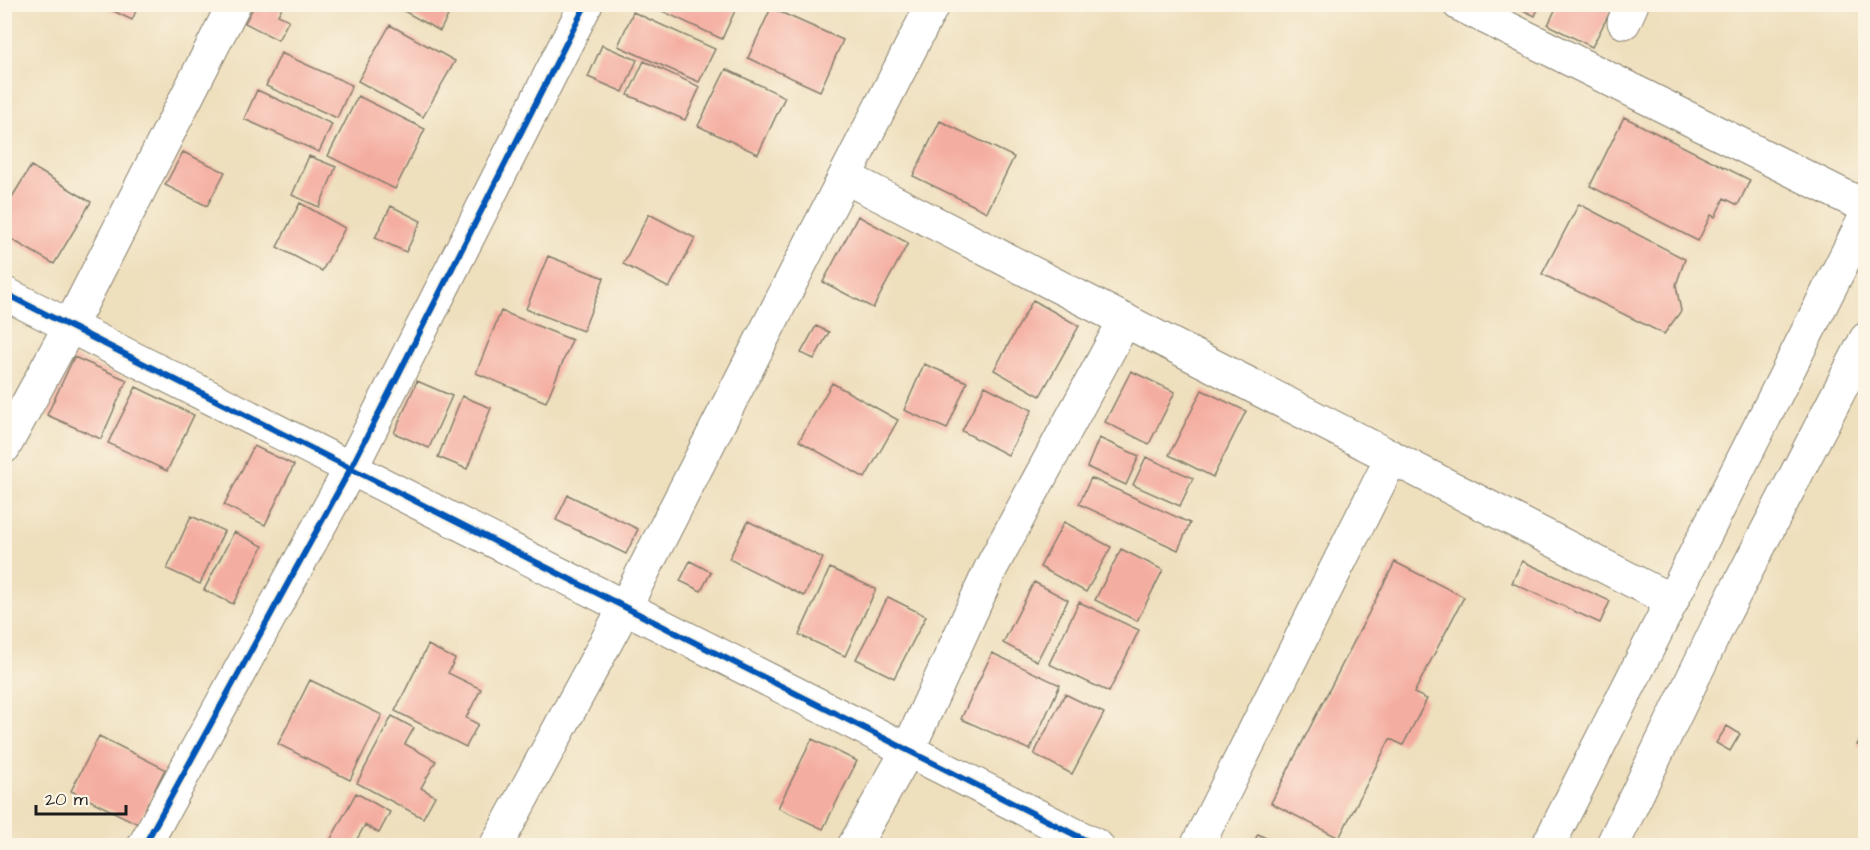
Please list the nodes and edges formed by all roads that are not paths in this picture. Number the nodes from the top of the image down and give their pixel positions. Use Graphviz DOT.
graph roads {
  1 [pos="234,4"];
  2 [pos="586,4"];
  3 [pos="933,4"];
  4 [pos="1460,4"];
  5 [pos="845,177"];
  6 [pos="1866,207"];
  7 [pos="1866,216"];
  8 [pos="4,293"];
  9 [pos="1125,320"];
  10 [pos="70,326"];
  11 [pos="1866,339"];
  12 [pos="4,447"];
  13 [pos="1392,457"];
  14 [pos="351,468"];
  15 [pos="1672,601"];
  16 [pos="625,607"];
  17 [pos="908,750"];
  18 [pos="144,846"];
  19 [pos="496,846"];
  20 [pos="854,846"];
  21 [pos="1097,846"];
  22 [pos="1197,846"];
  23 [pos="1548,846"];
  24 [pos="1612,846"];
  1 -- 10 [label="street"];
  2 -- 14 [label="street"];
  3 -- 5 [label="street"];
  4 -- 6 [label="street"];
  5 -- 9 [label="street"];
  5 -- 16 [label="street"];
  7 -- 15 [label="street"];
  8 -- 10 [label="street"];
  9 -- 13 [label="street"];
  9 -- 17 [label="street"];
  10 -- 12 [label="street"];
  10 -- 14 [label="street"];
  11 -- 24 [label="street"];
  13 -- 15 [label="street"];
  13 -- 22 [label="street"];
  14 -- 16 [label="street"];
  14 -- 18 [label="street"];
  15 -- 23 [label="street"];
  16 -- 17 [label="street"];
  16 -- 19 [label="street"];
  17 -- 20 [label="street"];
  17 -- 21 [label="street"];
}
